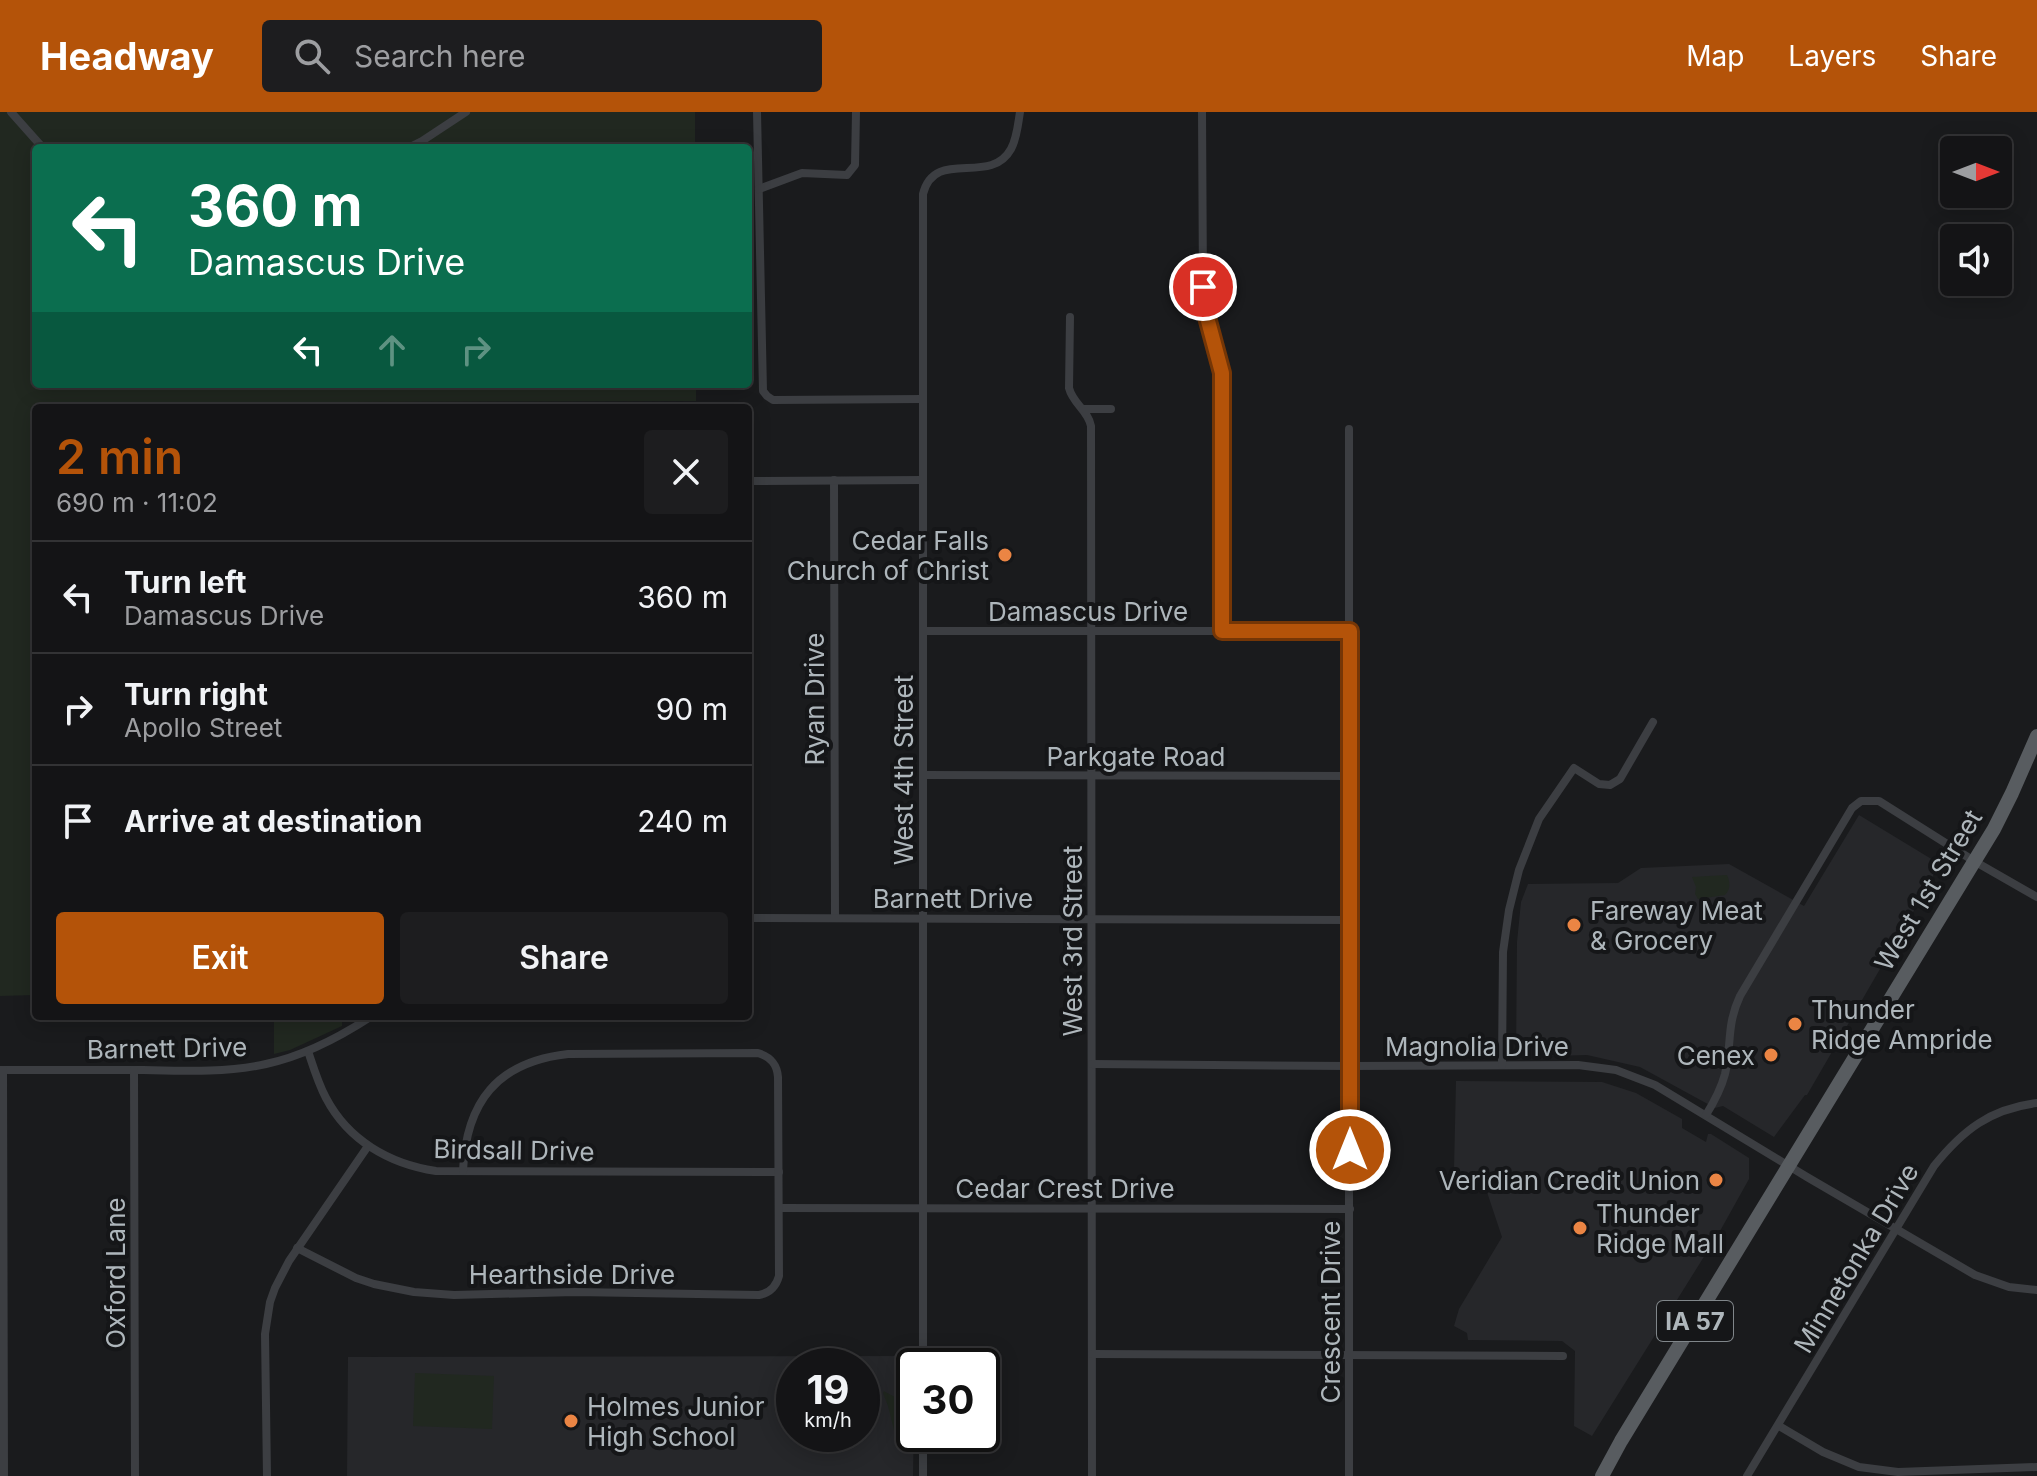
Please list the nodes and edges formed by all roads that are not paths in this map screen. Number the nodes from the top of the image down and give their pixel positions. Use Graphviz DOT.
graph roads {
  1 [pos="11,112"];
  2 [pos="466,112"];
  3 [pos="757,112"];
  4 [pos="856,112"];
  5 [pos="1020,112"];
  6 [pos="1202,112"];
  7 [pos="39,144"];
  8 [pos="416,144"];
  9 [pos="759,189"];
  10 [pos="1070,317"];
  11 [pos="922,399"];
  12 [pos="1083,409"];
  13 [pos="1111,409"];
  14 [pos="1349,429"];
  15 [pos="834,480"];
  16 [pos="923,480"];
  17 [pos="752,481"];
  18 [pos="923,631"];
  19 [pos="1092,631"];
  20 [pos="1222,631"];
  21 [pos="1350,631"];
  22 [pos="1653,722"];
  23 [pos="2037,736"];
  24 [pos="923,775"];
  25 [pos="1092,776"];
  26 [pos="1350,776"];
  27 [pos="1974,861"];
  28 [pos="2037,897"];
  29 [pos="752,918"];
  30 [pos="835,918"];
  31 [pos="923,918"];
  32 [pos="1092,919"];
  33 [pos="1350,920"];
  34 [pos="366,1020"];
  35 [pos="308,1051"];
  36 [pos="1092,1064"];
  37 [pos="1502,1065"];
  38 [pos="1350,1066"];
  39 [pos="1,1070"];
  40 [pos="134,1070"];
  41 [pos="2037,1103"];
  42 [pos="1706,1115"];
  43 [pos="368,1146"];
  44 [pos="1789,1166"];
  45 [pos="463,1171"];
  46 [pos="779,1172"];
  47 [pos="779,1208"];
  48 [pos="923,1208"];
  49 [pos="1092,1208"];
  50 [pos="1350,1209"];
  51 [pos="1896,1230"];
  52 [pos="297,1248"];
  53 [pos="2037,1290"];
  54 [pos="923,1348"];
  55 [pos="1092,1354"];
  56 [pos="1350,1356"];
  57 [pos="1563,1356"];
  58 [pos="1779,1426"];
  59 [pos="923,1452"];
  60 [pos="2037,1467"];
  61 [pos="4,1476"];
  62 [pos="135,1476"];
  63 [pos="267,1476"];
  64 [pos="923,1476"];
  65 [pos="1092,1476"];
  66 [pos="1349,1476"];
  67 [pos="1602,1476"];
  68 [pos="1747,1476"];
  1 -- 7 [label="street"];
  2 -- 8 [label="street"];
  3 -- 9 [label="street"];
  4 -- 9 [label="street"];
  5 -- 11 [label="street, West 4th Street"];
  6 -- 20 [label="street"];
  9 -- 11 [label="street"];
  10 -- 12 [label="street, West 3rd Street"];
  11 -- 16 [label="street, West 4th Street"];
  12 -- 13 [label="street"];
  12 -- 19 [label="street, West 3rd Street"];
  14 -- 21 [label="street, Crescent Drive"];
  15 -- 16 [label="street"];
  15 -- 17 [label="street"];
  15 -- 30 [label="street, Ryan Drive"];
  16 -- 18 [label="street, West 4th Street"];
  18 -- 19 [label="street, Damascus Drive"];
  18 -- 24 [label="street, West 4th Street"];
  19 -- 20 [label="street, Damascus Drive"];
  19 -- 25 [label="street, West 3rd Street"];
  20 -- 21 [label="street, Damascus Drive"];
  21 -- 26 [label="street, Crescent Drive"];
  22 -- 37 [label="street"];
  23 -- 27 [label="main road, West 1st Street / IA 57"];
  24 -- 25 [label="street, Parkgate Road"];
  24 -- 31 [label="street, West 4th Street"];
  25 -- 26 [label="street, Parkgate Road"];
  25 -- 32 [label="street, West 3rd Street"];
  26 -- 33 [label="street, Crescent Drive"];
  27 -- 28 [label="street"];
  27 -- 42 [label="street"];
  27 -- 44 [label="main road, West 1st Street / IA 57"];
  29 -- 30 [label="street, Barnett Drive"];
  30 -- 31 [label="street, Barnett Drive"];
  31 -- 32 [label="street, Barnett Drive"];
  31 -- 48 [label="street, West 4th Street"];
  32 -- 33 [label="street, Barnett Drive"];
  32 -- 36 [label="street, West 3rd Street"];
  33 -- 38 [label="street, Crescent Drive"];
  34 -- 35 [label="street, Barnett Drive"];
  35 -- 40 [label="street, Barnett Drive"];
  35 -- 43 [label="street, Birdsall Drive"];
  36 -- 38 [label="street, Magnolia Drive"];
  36 -- 49 [label="street, West 3rd Street"];
  37 -- 38 [label="street, Magnolia Drive"];
  37 -- 42 [label="street, Magnolia Drive"];
  38 -- 50 [label="street, Crescent Drive"];
  39 -- 40 [label="street, Barnett Drive"];
  39 -- 61 [label="street"];
  40 -- 62 [label="street, Oxford Lane"];
  41 -- 51 [label="street, Minnetonka Drive"];
  42 -- 44 [label="street, Magnolia Drive"];
  43 -- 45 [label="street, Birdsall Drive"];
  43 -- 52 [label="street"];
  44 -- 51 [label="street, Magnolia Drive"];
  44 -- 67 [label="main road, West 1st Street / IA 57"];
  45 -- 46 [label="street, Birdsall Drive"];
  45 -- 46 [label="street, Hearthside Drive"];
  46 -- 47 [label="street, Hearthside Drive"];
  47 -- 48 [label="street, Cedar Crest Drive"];
  47 -- 52 [label="street, Hearthside Drive"];
  48 -- 49 [label="street, Cedar Crest Drive"];
  48 -- 54 [label="street, West 4th Street"];
  49 -- 50 [label="street, Cedar Crest Drive"];
  49 -- 55 [label="street, West 3rd Street"];
  50 -- 56 [label="street, Crescent Drive"];
  51 -- 53 [label="street, Magnolia Drive"];
  51 -- 58 [label="street, Minnetonka Drive"];
  52 -- 63 [label="street"];
  55 -- 56 [label="street"];
  55 -- 65 [label="street, West 3rd Street"];
  56 -- 57 [label="street"];
  56 -- 66 [label="street, Crescent Drive"];
  58 -- 60 [label="street"];
  58 -- 68 [label="street, Minnetonka Drive"];
  59 -- 64 [label="street"];
}
